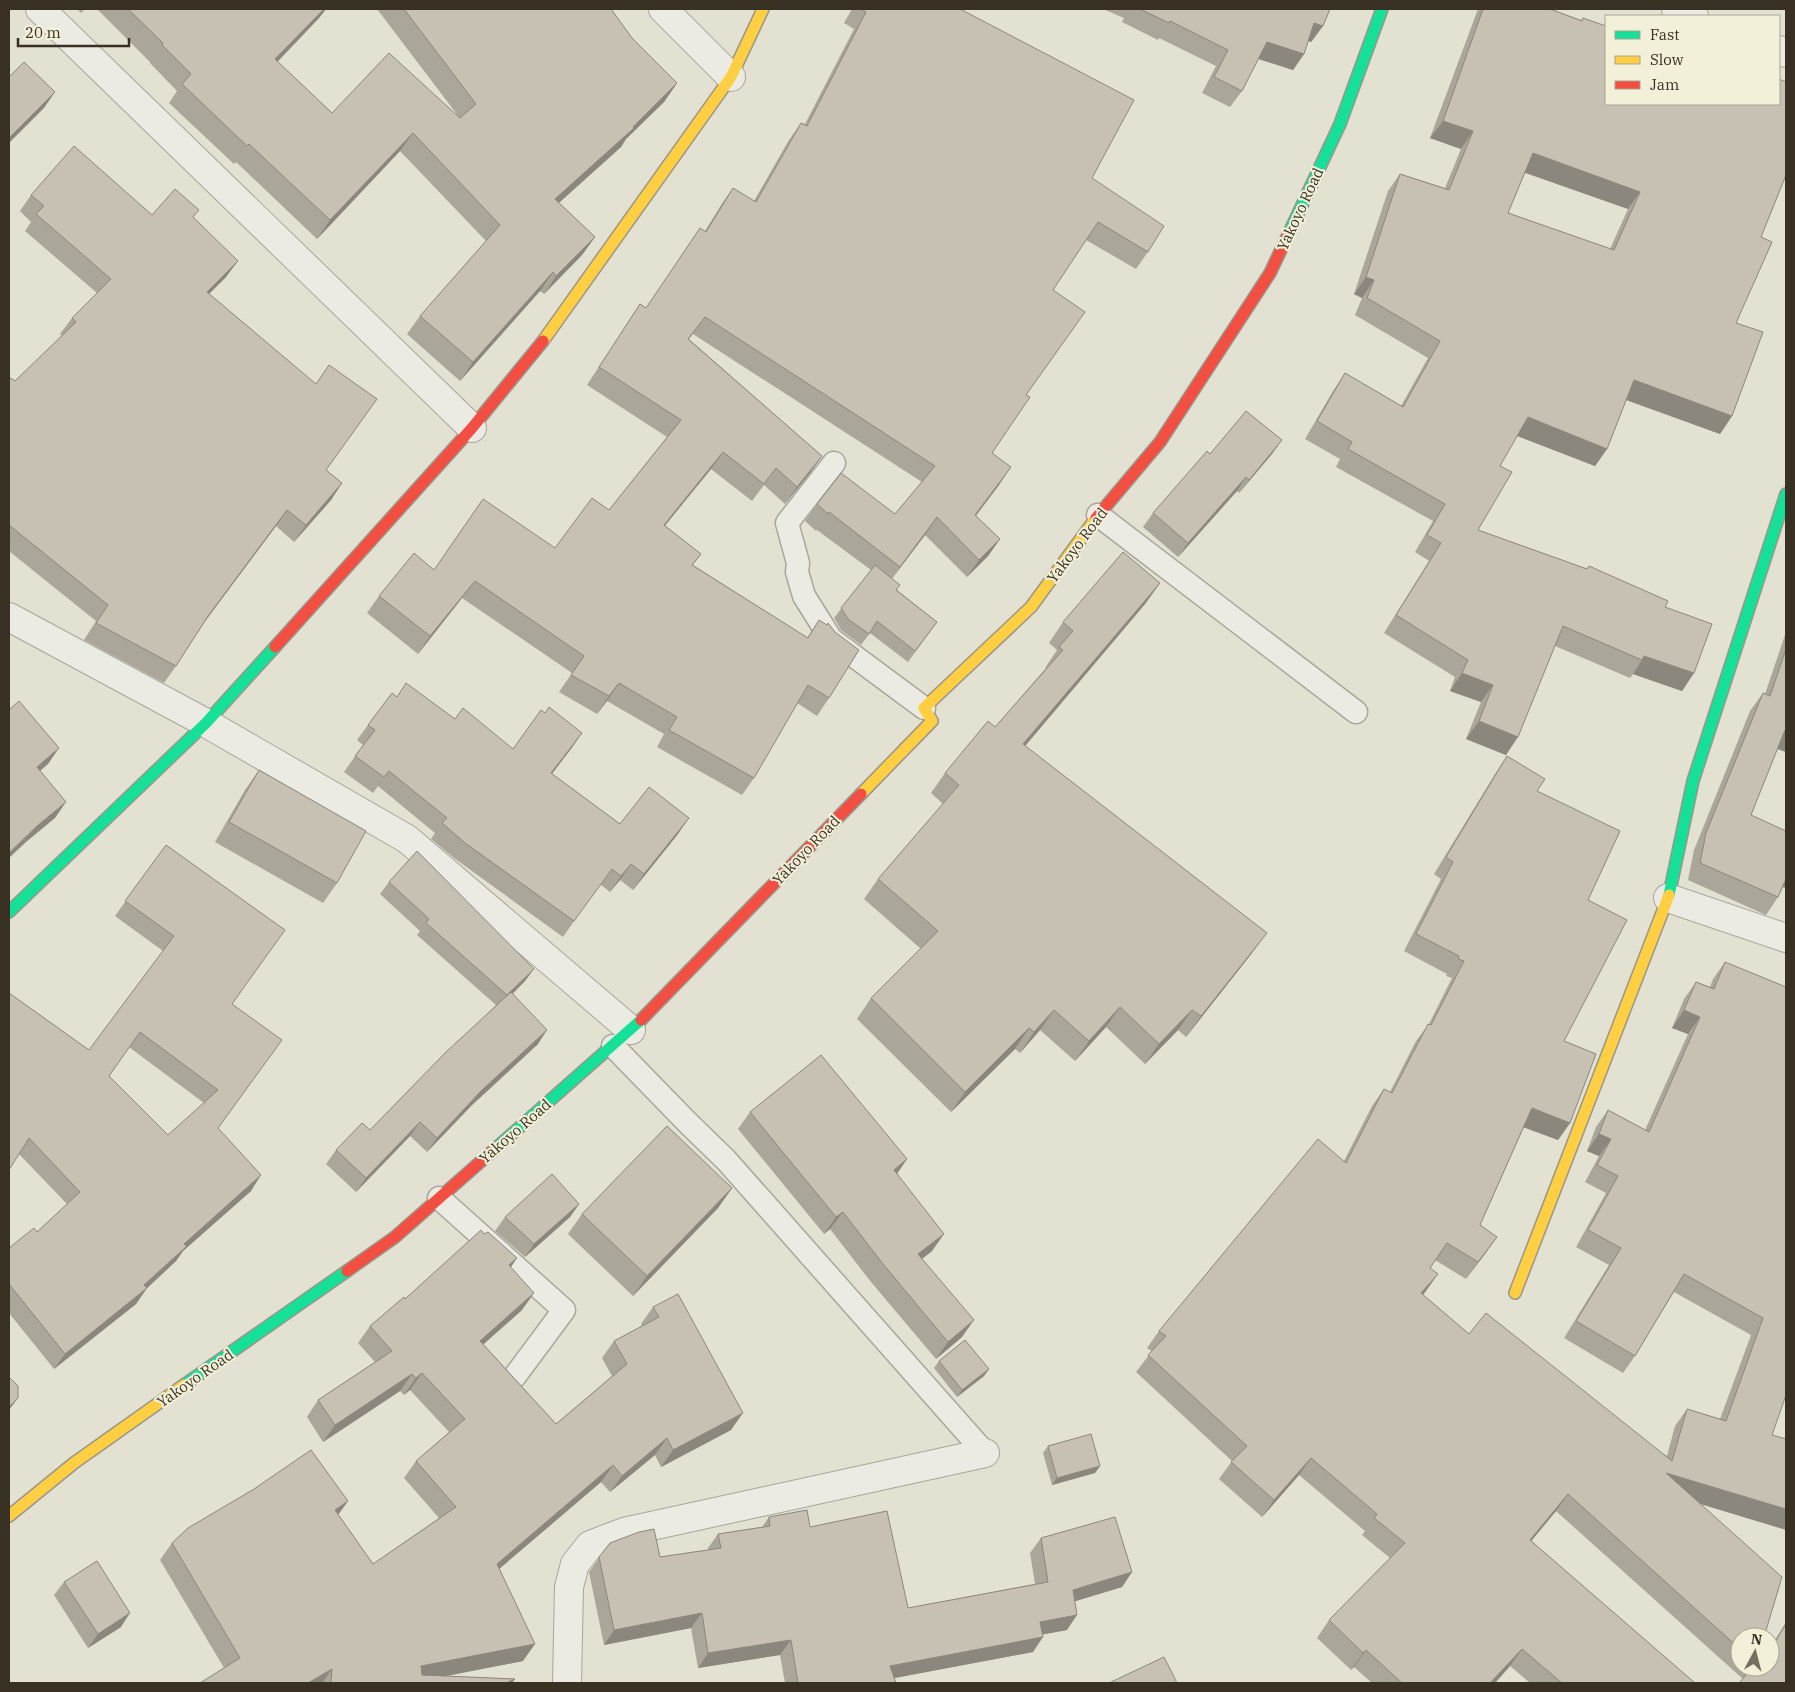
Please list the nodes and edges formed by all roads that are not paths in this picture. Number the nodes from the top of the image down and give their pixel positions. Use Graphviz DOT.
graph roads {
  1 [pos="40,9"];
  2 [pos="663,9"];
  3 [pos="763,9"];
  4 [pos="1382,9"];
  5 [pos="1676,9"];
  6 [pos="1691,15"];
  7 [pos="731,77"];
  8 [pos="472,428"];
  9 [pos="834,462"];
  10 [pos="1786,494"];
  11 [pos="1098,515"];
  12 [pos="9,618"];
  13 [pos="924,708"];
  14 [pos="1356,712"];
  15 [pos="206,723"];
  16 [pos="1668,898"];
  17 [pos="9,912"];
  18 [pos="1786,938"];
  19 [pos="622,1038"];
  20 [pos="439,1198"];
  21 [pos="1515,1293"];
  22 [pos="515,1376"];
  23 [pos="985,1453"];
  24 [pos="9,1516"];
  25 [pos="567,1683"];
  1 -- 8 [label="street"];
  2 -- 7 [label="street"];
  3 -- 7 [label="main road"];
  4 -- 11 [label="main road, Yakoyo Road"];
  5 -- 6 [label="street"];
  7 -- 8 [label="main road"];
  8 -- 15 [label="main road"];
  9 -- 13 [label="lane"];
  10 -- 16 [label="main road"];
  11 -- 13 [label="main road, Yakoyo Road"];
  11 -- 14 [label="lane"];
  12 -- 15 [label="street"];
  13 -- 19 [label="main road, Yakoyo Road"];
  15 -- 17 [label="main road"];
  15 -- 19 [label="street"];
  16 -- 18 [label="street"];
  16 -- 21 [label="main road"];
  19 -- 20 [label="main road, Yakoyo Road"];
  19 -- 23 [label="lane"];
  20 -- 22 [label="lane"];
  20 -- 24 [label="main road, Yakoyo Road"];
  23 -- 25 [label="street"];
}
